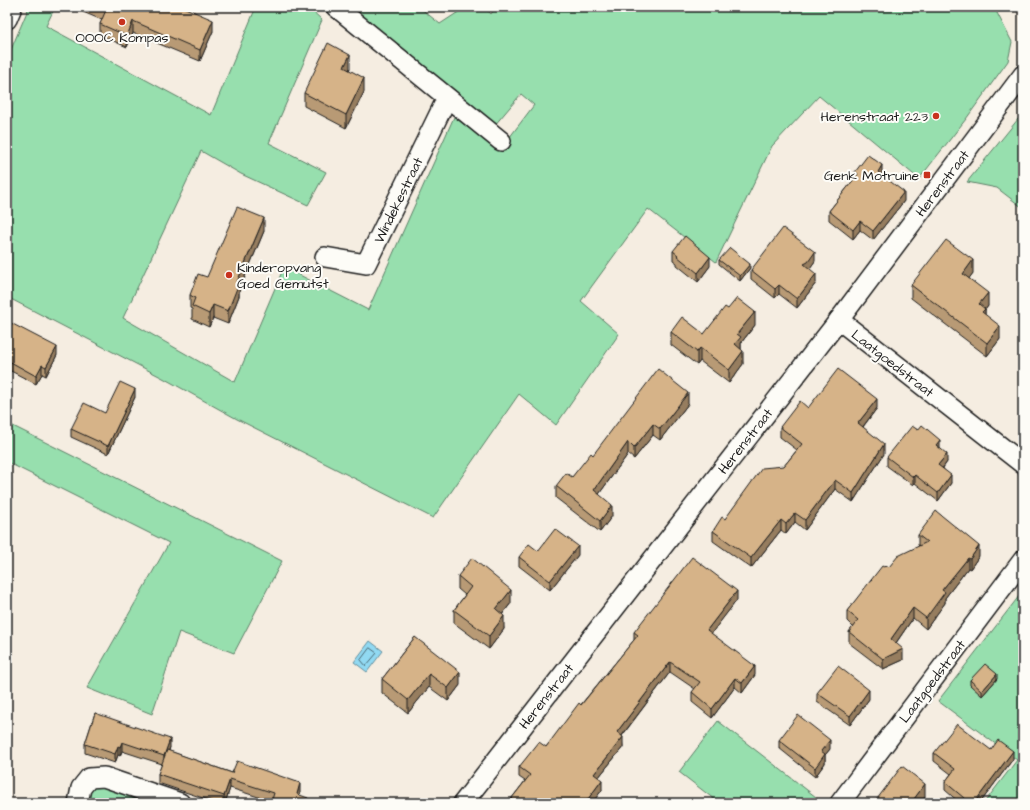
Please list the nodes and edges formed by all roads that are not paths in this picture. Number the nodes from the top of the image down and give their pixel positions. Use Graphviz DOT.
graph roads {
  1 [pos="12,7"];
  2 [pos="336,7"];
  3 [pos="7,19"];
  4 [pos="1023,74"];
  5 [pos="447,98"];
  6 [pos="501,141"];
  7 [pos="325,257"];
  8 [pos="839,320"];
  9 [pos="1023,464"];
  10 [pos="1023,560"];
  11 [pos="78,803"];
  12 [pos="180,803"];
  13 [pos="463,803"];
  14 [pos="840,803"];
  1 -- 3 [label="street"];
  2 -- 5 [label="street"];
  4 -- 8 [label="street, Herenstraat"];
  5 -- 6 [label="street"];
  5 -- 7 [label="street, Windekestraat"];
  8 -- 9 [label="street, Laatgoedstraat"];
  8 -- 13 [label="street, Herenstraat"];
  10 -- 14 [label="street, Laatgoedstraat"];
  11 -- 12 [label="street"];
}
